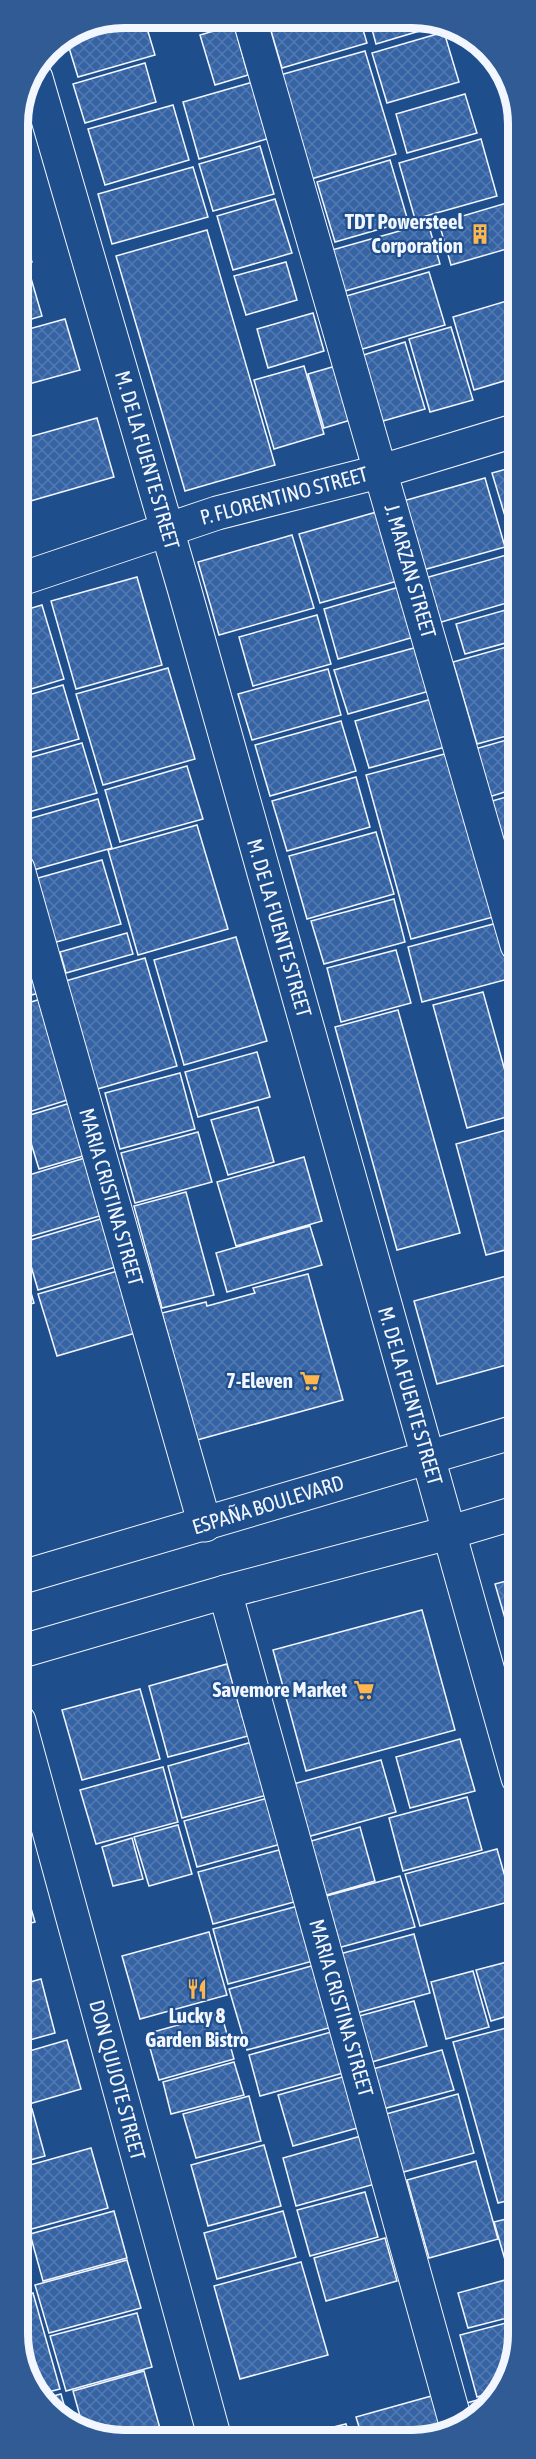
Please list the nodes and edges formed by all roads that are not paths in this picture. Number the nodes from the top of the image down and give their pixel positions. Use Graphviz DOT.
graph roads {
  1 [pos="252,29"];
  2 [pos="38,83"];
  3 [pos="508,433"];
  4 [pos="382,471"];
  5 [pos="166,528"];
  6 [pos="29,576"];
  7 [pos="29,908"];
  8 [pos="508,912"];
  9 [pos="507,1434"];
  10 [pos="428,1457"];
  11 [pos="507,1515"];
  12 [pos="205,1525"];
  13 [pos="448,1533"];
  14 [pos="29,1575"];
  15 [pos="225,1592"];
  16 [pos="29,1649"];
  17 [pos="507,1740"];
  18 [pos="29,1758"];
  19 [pos="455,2420"];
  20 [pos="213,2430"];
  1 -- 4 [label="street, J. MARZAN STREET"];
  2 -- 5 [label="street, M. DE LA FUENTE STREET"];
  3 -- 4 [label="street, P. FLORENTINO STREET"];
  4 -- 5 [label="street, P. FLORENTINO STREET"];
  4 -- 8 [label="street, J. MARZAN STREET"];
  5 -- 6 [label="street, P. FLORENTINO STREET"];
  5 -- 10 [label="street, M. DE LA FUENTE STREET"];
  7 -- 12 [label="street, MARIA CRISTINA STREET"];
  9 -- 10 [label="street, ESPAÑA BOULEVARD"];
  10 -- 12 [label="street, ESPAÑA BOULEVARD"];
  10 -- 13 [label="street, M. DE LA FUENTE STREET"];
  11 -- 13 [label="street"];
  12 -- 14 [label="street, ESPAÑA BOULEVARD"];
  13 -- 15 [label="street"];
  13 -- 17 [label="street, M. DE LA FUENTE STREET"];
  15 -- 16 [label="street"];
  15 -- 19 [label="street, MARIA CRISTINA STREET"];
  18 -- 20 [label="street, DON QUIJOTE STREET"];
}
